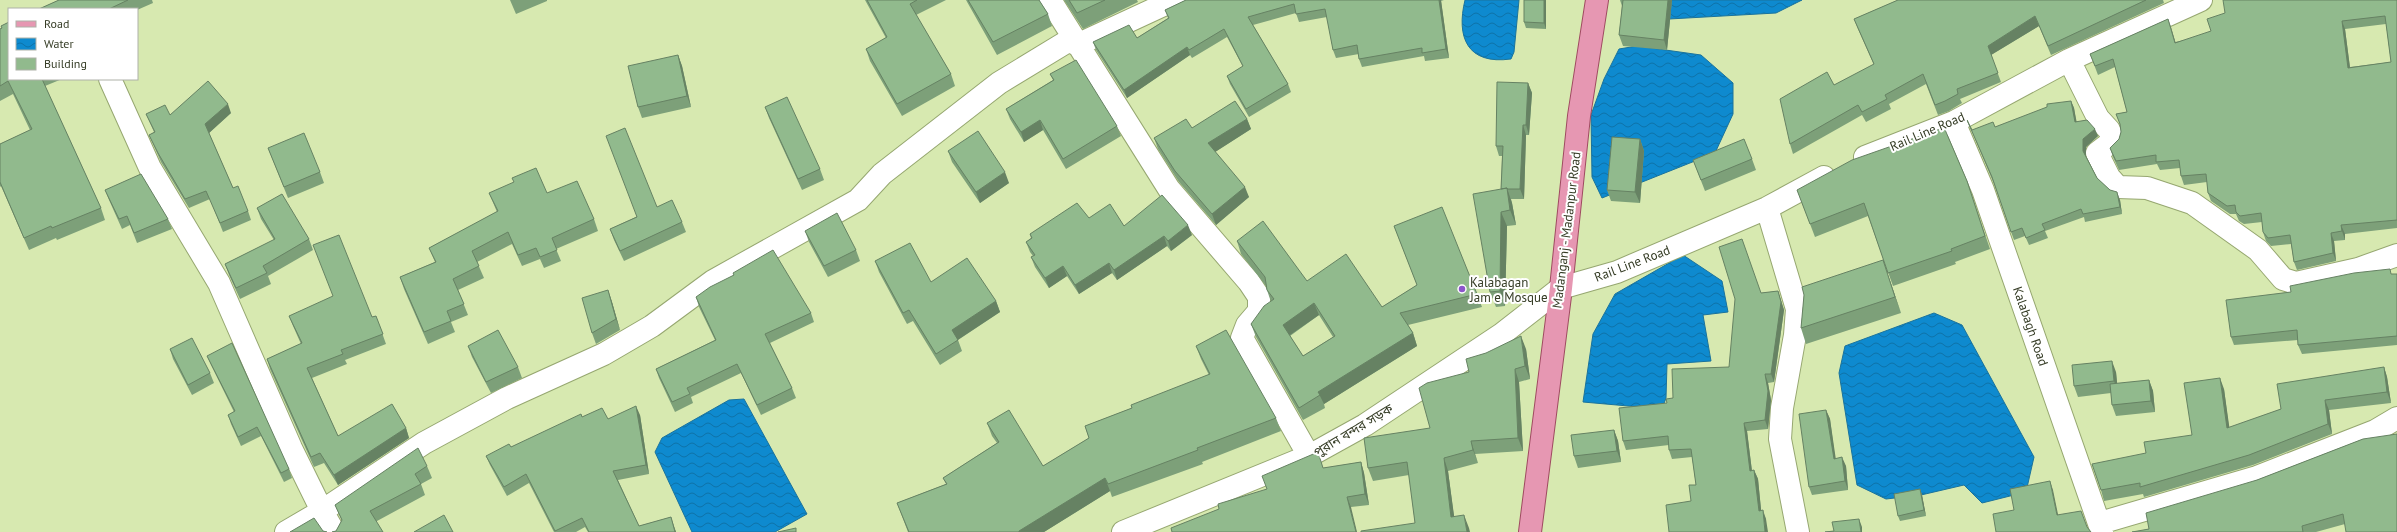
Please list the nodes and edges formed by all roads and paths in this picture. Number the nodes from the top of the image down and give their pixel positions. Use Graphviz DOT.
graph roads {
  1 [pos="1050,0"];
  2 [pos="1174,0"];
  3 [pos="1597,0"];
  4 [pos="2201,0"];
  5 [pos="1075,42"];
  6 [pos="2069,60"];
  7 [pos="110,80"];
  8 [pos="1954,122"];
  9 [pos="1767,208"];
  10 [pos="2397,255"];
  11 [pos="1561,288"];
  12 [pos="2397,418"];
  13 [pos="1309,456"];
  14 [pos="322,511"];
  15 [pos="2101,528"];
  16 [pos="286,532"];
  17 [pos="334,532"];
  18 [pos="1123,532"];
  19 [pos="1530,532"];
  20 [pos="1798,532"];
  1 -- 5 [label="street"];
  2 -- 5 [label="street"];
  3 -- 11 [label="main road, Madanganj - Madanpur Road"];
  4 -- 6 [label="street, Rail Line Road"];
  5 -- 13 [label="street"];
  5 -- 14 [label="street"];
  6 -- 8 [label="street, Rail Line Road"];
  6 -- 10 [label="street"];
  7 -- 14 [label="street"];
  8 -- 9 [label="street, Rail Line Road"];
  8 -- 15 [label="street, Kalabagh Road"];
  9 -- 11 [label="street, Rail Line Road"];
  9 -- 20 [label="street"];
  11 -- 13 [label="street, পুরান বন্দর সড়ক"];
  11 -- 19 [label="main road, Madanganj - Madanpur Road"];
  12 -- 15 [label="street"];
  13 -- 18 [label="street, পুরান বন্দর সড়ক"];
  14 -- 16 [label="street"];
  14 -- 17 [label="street"];
}
